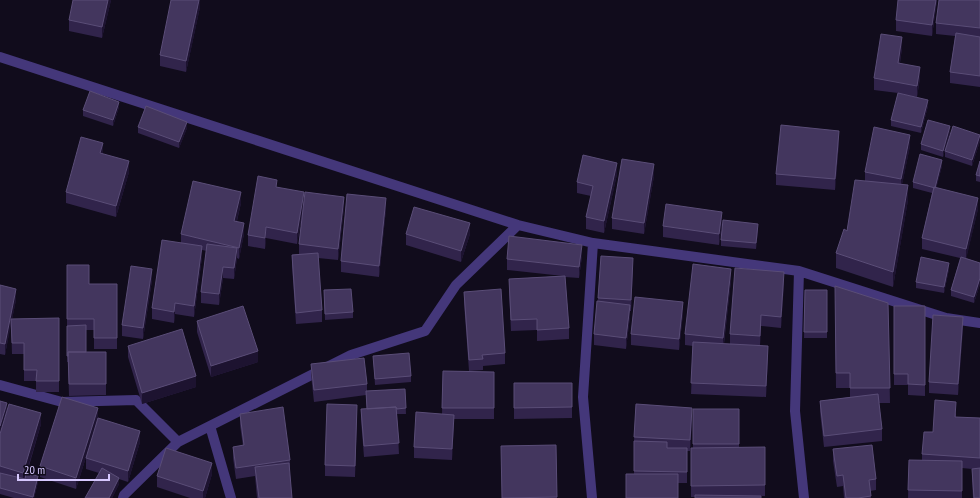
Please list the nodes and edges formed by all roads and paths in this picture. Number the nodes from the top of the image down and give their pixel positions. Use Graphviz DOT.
graph roads {
  1 [pos="0,57"];
  2 [pos="518,225"];
  3 [pos="593,243"];
  4 [pos="799,270"];
  5 [pos="980,322"];
  6 [pos="0,385"];
  7 [pos="210,426"];
  8 [pos="178,442"];
  9 [pos="123,498"];
  10 [pos="231,498"];
  11 [pos="592,498"];
  12 [pos="804,498"];
  1 -- 2 [label="street"];
  2 -- 3 [label="street"];
  2 -- 7 [label="street"];
  3 -- 4 [label="street"];
  3 -- 11 [label="street"];
  4 -- 5 [label="street"];
  4 -- 12 [label="street"];
  6 -- 8 [label="street"];
  7 -- 8 [label="street"];
  7 -- 10 [label="street"];
  8 -- 9 [label="street"];
}
